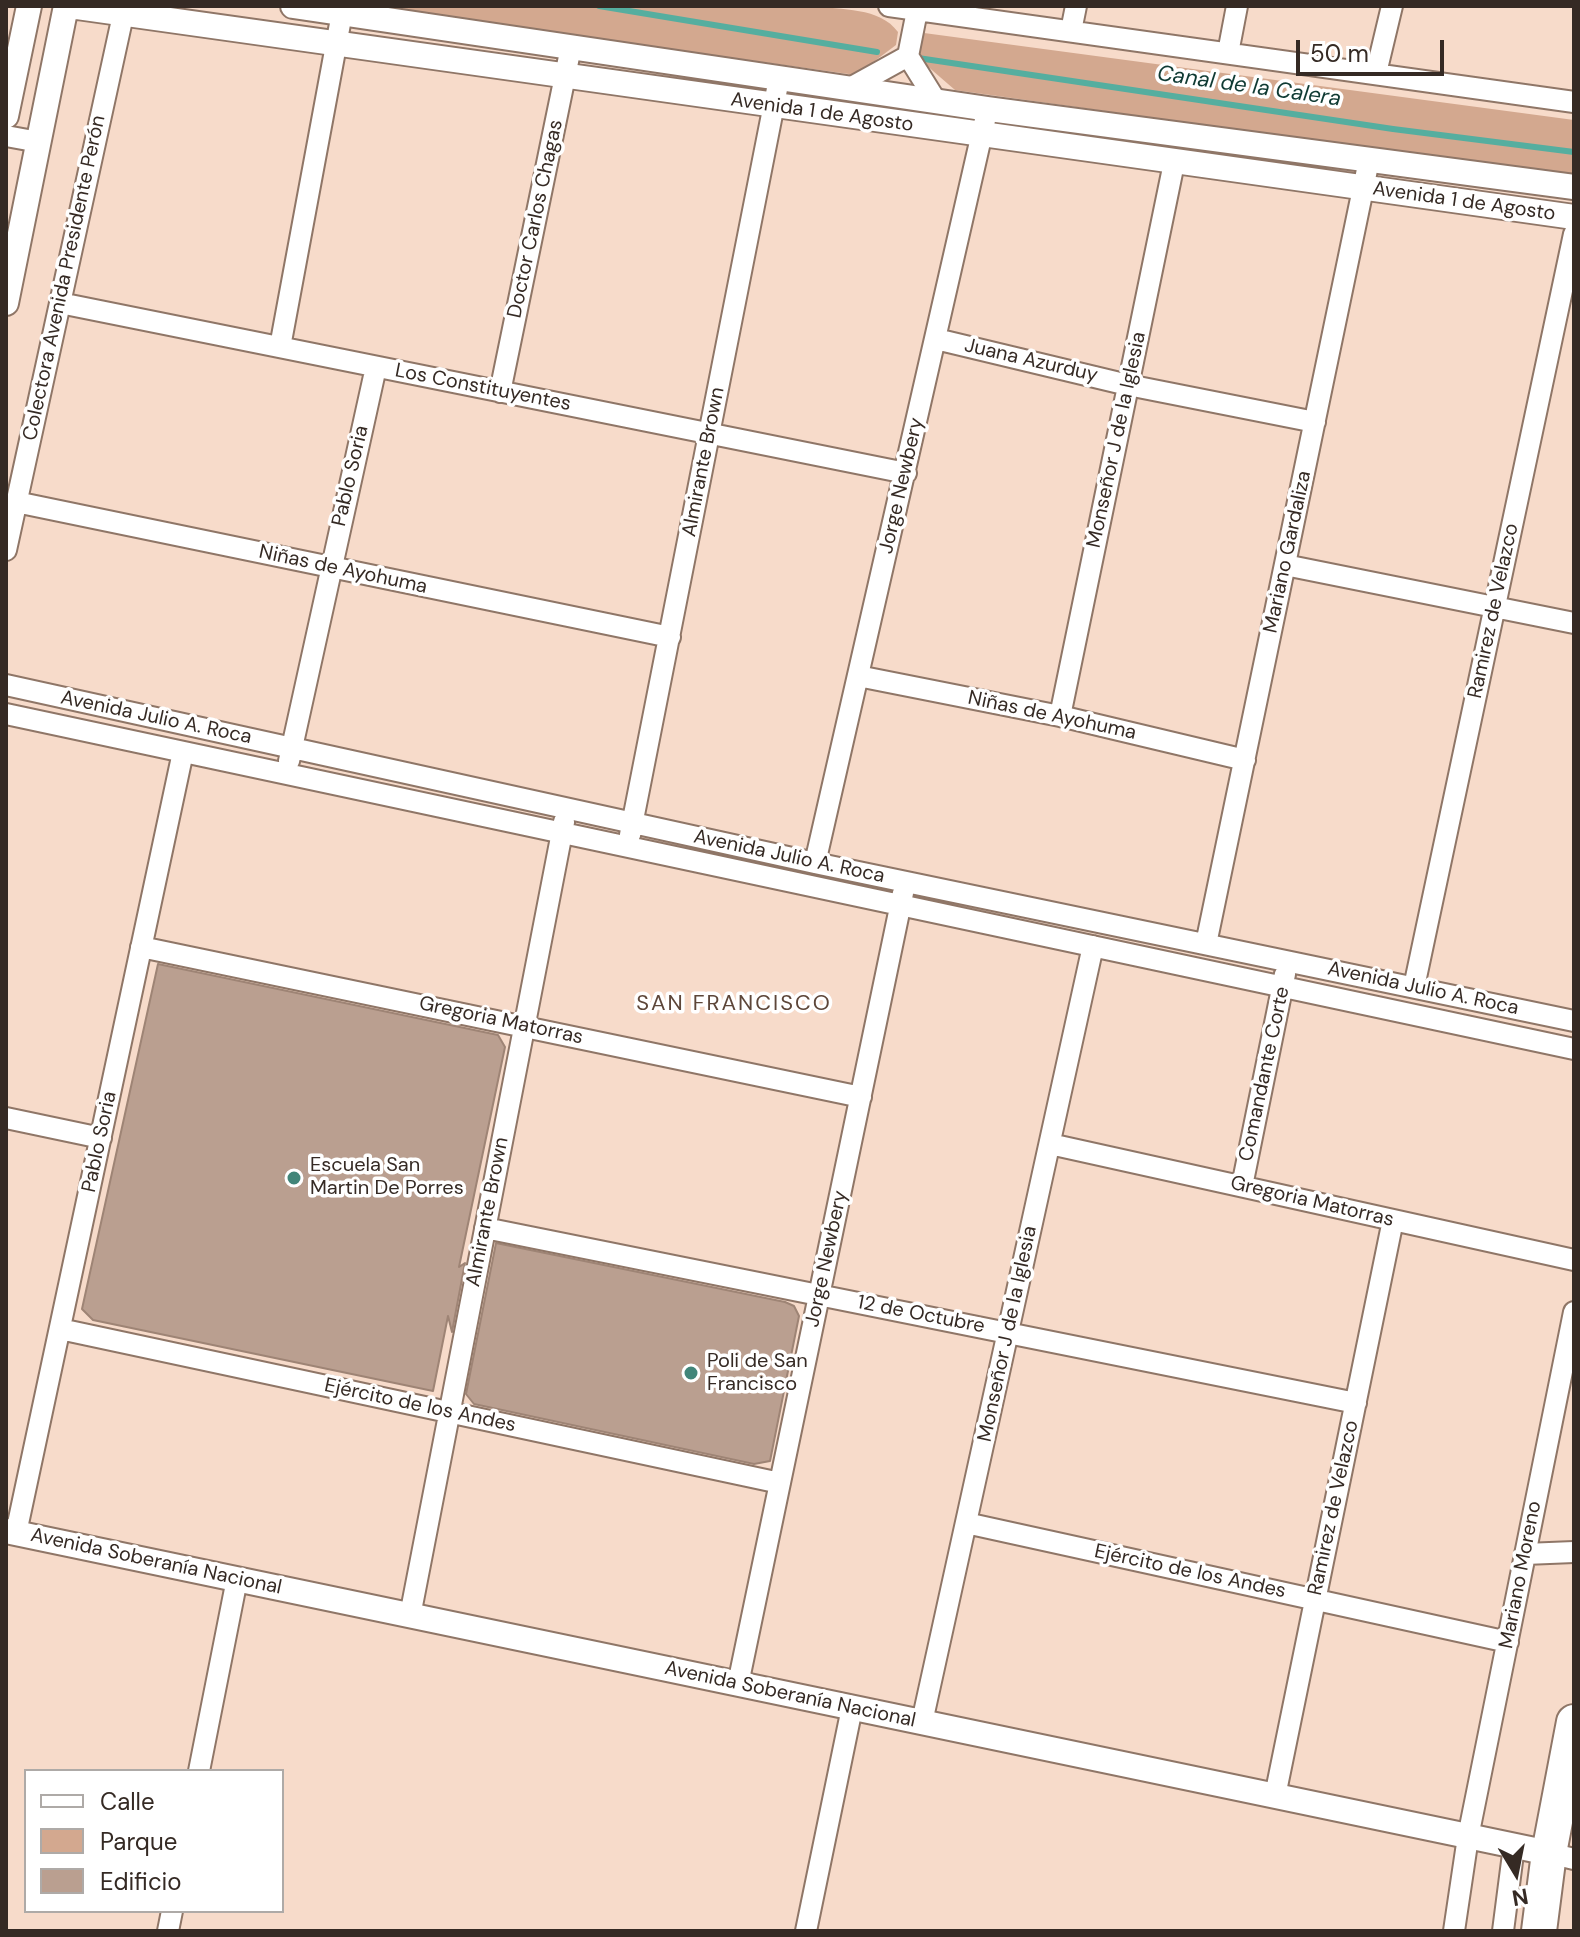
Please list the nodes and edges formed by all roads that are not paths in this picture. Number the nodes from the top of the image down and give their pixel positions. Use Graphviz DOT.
graph roads {
  1 [pos="29,6"];
  2 [pos="68,6"];
  3 [pos="293,6"];
  4 [pos="889,6"];
  5 [pos="1076,6"];
  6 [pos="1237,6"];
  7 [pos="1392,6"];
  8 [pos="918,8"];
  9 [pos="124,10"];
  10 [pos="342,13"];
  11 [pos="1071,31"];
  12 [pos="336,44"];
  13 [pos="571,47"];
  14 [pos="1228,53"];
  15 [pos="908,56"];
  16 [pos="1376,73"];
  17 [pos="565,77"];
  18 [pos="779,78"];
  19 [pos="850,88"];
  20 [pos="936,101"];
  21 [pos="1574,102"];
  22 [pos="773,107"];
  23 [pos="988,109"];
  24 [pos="6,116"];
  25 [pos="6,136"];
  26 [pos="982,137"];
  27 [pos="39,142"];
  28 [pos="1369,160"];
  29 [pos="1174,163"];
  30 [pos="1574,187"];
  31 [pos="1363,189"];
  32 [pos="1574,217"];
  33 [pos="1574,234"];
  34 [pos="6,303"];
  35 [pos="60,303"];
  36 [pos="936,339"];
  37 [pos="280,347"];
  38 [pos="376,367"];
  39 [pos="1128,385"];
  40 [pos="500,392"];
  41 [pos="1315,422"];
  42 [pos="709,434"];
  43 [pos="906,473"];
  44 [pos="16,502"];
  45 [pos="6,550"];
  46 [pos="1285,565"];
  47 [pos="330,567"];
  48 [pos="1495,607"];
  49 [pos="1574,623"];
  50 [pos="670,637"];
  51 [pos="858,676"];
  52 [pos="6,685"];
  53 [pos="6,714"];
  54 [pos="1060,716"];
  55 [pos="292,748"];
  56 [pos="183,752"];
  57 [pos="1245,760"];
  58 [pos="287,774"];
  59 [pos="567,808"];
  60 [pos="632,823"];
  61 [pos="562,833"];
  62 [pos="628,847"];
  63 [pos="815,863"];
  64 [pos="905,881"];
  65 [pos="901,905"];
  66 [pos="1206,944"];
  67 [pos="1093,946"];
  68 [pos="141,947"];
  69 [pos="1288,961"];
  70 [pos="1282,987"];
  71 [pos="1414,987"];
  72 [pos="1574,1021"];
  73 [pos="524,1025"];
  74 [pos="1574,1049"];
  75 [pos="861,1097"];
  76 [pos="6,1118"];
  77 [pos="101,1138"];
  78 [pos="1050,1144"];
  79 [pos="1242,1186"];
  80 [pos="1393,1220"];
  81 [pos="485,1228"];
  82 [pos="1574,1260"];
  83 [pos="820,1295"];
  84 [pos="1574,1312"];
  85 [pos="60,1329"];
  86 [pos="1008,1333"];
  87 [pos="1356,1403"];
  88 [pos="449,1413"];
  89 [pos="780,1483"];
  90 [pos="966,1523"];
  91 [pos="11,1532"];
  92 [pos="1574,1552"];
  93 [pos="1525,1554"];
  94 [pos="237,1579"];
  95 [pos="1316,1600"];
  96 [pos="410,1616"];
  97 [pos="1508,1642"];
  98 [pos="738,1684"];
  99 [pos="852,1708"];
  100 [pos="922,1722"];
  101 [pos="1574,1722"];
  102 [pos="199,1769"];
  103 [pos="1275,1796"];
  104 [pos="1468,1837"];
  105 [pos="1514,1846"];
  106 [pos="1561,1856"];
  107 [pos="806,1931"];
  108 [pos="1454,1931"];
  109 [pos="1503,1931"];
  110 [pos="1539,1931"];
  1 -- 24 [label="street"];
  2 -- 9 [label="street, Avenida 1 de Agosto"];
  2 -- 27 [label="street"];
  3 -- 10 [label="street, Avenida 1 de Agosto"];
  4 -- 8 [label="street"];
  5 -- 11 [label="street"];
  6 -- 14 [label="street"];
  7 -- 16 [label="street"];
  8 -- 11 [label="street"];
  8 -- 15 [label="street"];
  9 -- 12 [label="street, Avenida 1 de Agosto"];
  9 -- 35 [label="street, Colectora Avenida Presidente Perón"];
  10 -- 12 [label="street"];
  10 -- 13 [label="street, Avenida 1 de Agosto"];
  11 -- 14 [label="street"];
  12 -- 17 [label="street, Avenida 1 de Agosto"];
  12 -- 37 [label="street"];
  13 -- 17 [label="street, Doctor Carlos Chagas"];
  13 -- 18 [label="street, Avenida 1 de Agosto"];
  14 -- 16 [label="street"];
  15 -- 19 [label="street"];
  15 -- 20 [label="street"];
  16 -- 21 [label="street"];
  17 -- 22 [label="street, Avenida 1 de Agosto"];
  17 -- 40 [label="street, Doctor Carlos Chagas"];
  18 -- 19 [label="street, Avenida 1 de Agosto"];
  18 -- 22 [label="street, Almirante Brown"];
  19 -- 20 [label="street, Avenida 1 de Agosto"];
  20 -- 23 [label="street, Avenida 1 de Agosto"];
  22 -- 26 [label="street, Avenida 1 de Agosto"];
  22 -- 42 [label="street, Almirante Brown"];
  23 -- 26 [label="street, Jorge Newbery"];
  23 -- 28 [label="street, Avenida 1 de Agosto"];
  25 -- 27 [label="street"];
  26 -- 29 [label="street, Avenida 1 de Agosto"];
  26 -- 36 [label="street, Jorge Newbery"];
  27 -- 34 [label="street"];
  28 -- 30 [label="street, Avenida 1 de Agosto"];
  28 -- 31 [label="street, Mariano Gardaliza"];
  29 -- 31 [label="street, Avenida 1 de Agosto"];
  29 -- 39 [label="street, Monseñor J de la Iglesia"];
  31 -- 32 [label="street, Avenida 1 de Agosto"];
  31 -- 41 [label="street, Mariano Gardaliza"];
  33 -- 48 [label="street, Ramirez de Velazco"];
  35 -- 37 [label="street, Los Constituyentes"];
  35 -- 44 [label="street, Colectora Avenida Presidente Perón"];
  36 -- 39 [label="street, Juana Azurduy"];
  36 -- 43 [label="street, Jorge Newbery"];
  37 -- 38 [label="street, Los Constituyentes"];
  38 -- 40 [label="street, Los Constituyentes"];
  38 -- 47 [label="street, Pablo Soria"];
  39 -- 41 [label="street, Juana Azurduy"];
  39 -- 54 [label="street, Monseñor J de la Iglesia"];
  40 -- 42 [label="street, Los Constituyentes"];
  41 -- 46 [label="street, Mariano Gardaliza"];
  42 -- 43 [label="street, Los Constituyentes"];
  42 -- 50 [label="street, Almirante Brown"];
  43 -- 51 [label="street, Jorge Newbery"];
  44 -- 45 [label="street, Colectora Avenida Presidente Perón"];
  44 -- 47 [label="street, Niñas de Ayohuma"];
  46 -- 48 [label="street"];
  46 -- 57 [label="street, Mariano Gardaliza"];
  47 -- 50 [label="street, Niñas de Ayohuma"];
  47 -- 55 [label="street, Pablo Soria"];
  48 -- 49 [label="street"];
  48 -- 71 [label="street, Ramirez de Velazco"];
  50 -- 60 [label="street, Almirante Brown"];
  51 -- 54 [label="street, Niñas de Ayohuma"];
  51 -- 63 [label="street, Jorge Newbery"];
  52 -- 55 [label="street, Avenida Julio A. Roca"];
  53 -- 56 [label="street, Avenida Julio A. Roca"];
  54 -- 57 [label="street, Niñas de Ayohuma"];
  55 -- 58 [label="street, Pablo Soria"];
  55 -- 59 [label="street, Avenida Julio A. Roca"];
  56 -- 58 [label="street, Avenida Julio A. Roca"];
  56 -- 68 [label="street, Pablo Soria"];
  57 -- 66 [label="street, Mariano Gardaliza"];
  58 -- 61 [label="street, Avenida Julio A. Roca"];
  59 -- 60 [label="street, Avenida Julio A. Roca"];
  59 -- 61 [label="street, Almirante Brown"];
  60 -- 62 [label="street, Almirante Brown"];
  60 -- 63 [label="street, Avenida Julio A. Roca"];
  61 -- 62 [label="street, Avenida Julio A. Roca"];
  61 -- 73 [label="street, Almirante Brown"];
  62 -- 65 [label="street, Avenida Julio A. Roca"];
  63 -- 64 [label="street, Avenida Julio A. Roca"];
  64 -- 65 [label="street, Jorge Newbery"];
  64 -- 66 [label="street, Avenida Julio A. Roca"];
  65 -- 67 [label="street, Avenida Julio A. Roca"];
  65 -- 75 [label="street, Jorge Newbery"];
  66 -- 69 [label="street, Avenida Julio A. Roca"];
  67 -- 70 [label="street, Avenida Julio A. Roca"];
  67 -- 78 [label="street, Monseñor J de la Iglesia"];
  68 -- 73 [label="street, Gregoria Matorras"];
  68 -- 77 [label="street, Pablo Soria"];
  69 -- 70 [label="street, Comandante Corte"];
  69 -- 71 [label="street, Avenida Julio A. Roca"];
  70 -- 74 [label="street, Avenida Julio A. Roca"];
  70 -- 79 [label="street, Comandante Corte"];
  71 -- 72 [label="street, Avenida Julio A. Roca"];
  73 -- 75 [label="street, Gregoria Matorras"];
  73 -- 81 [label="street, Almirante Brown"];
  75 -- 83 [label="street, Jorge Newbery"];
  76 -- 77 [label="street"];
  77 -- 85 [label="street, Pablo Soria"];
  78 -- 79 [label="street, Gregoria Matorras"];
  78 -- 86 [label="street, Monseñor J de la Iglesia"];
  79 -- 80 [label="street, Gregoria Matorras"];
  80 -- 82 [label="street, Gregoria Matorras"];
  80 -- 87 [label="street, Ramirez de Velazco"];
  81 -- 83 [label="street, 12 de Octubre"];
  81 -- 88 [label="street, Almirante Brown"];
  83 -- 86 [label="street, 12 de Octubre"];
  83 -- 89 [label="street, Jorge Newbery"];
  84 -- 93 [label="street, Mariano Moreno"];
  85 -- 88 [label="street, Ejército de los Andes"];
  85 -- 91 [label="street, Pablo Soria"];
  86 -- 87 [label="street, 12 de Octubre"];
  86 -- 90 [label="street, Monseñor J de la Iglesia"];
  87 -- 95 [label="street, Ramirez de Velazco"];
  88 -- 89 [label="street, Ejército de los Andes"];
  88 -- 96 [label="street, Almirante Brown"];
  89 -- 98 [label="street, Jorge Newbery"];
  90 -- 95 [label="street, Ejército de los Andes"];
  90 -- 100 [label="street, Monseñor J de la Iglesia"];
  91 -- 94 [label="street, Avenida Soberanía Nacional"];
  92 -- 93 [label="street"];
  93 -- 97 [label="street, Mariano Moreno"];
  94 -- 96 [label="street, Avenida Soberanía Nacional"];
  94 -- 102 [label="street"];
  95 -- 97 [label="street, Ejército de los Andes"];
  95 -- 103 [label="street, Ramirez de Velazco"];
  96 -- 98 [label="street, Avenida Soberanía Nacional"];
  97 -- 104 [label="street, Mariano Moreno"];
  98 -- 99 [label="street, Avenida Soberanía Nacional"];
  99 -- 100 [label="street, Avenida Soberanía Nacional"];
  99 -- 107 [label="street"];
  100 -- 103 [label="street, Avenida Soberanía Nacional"];
  101 -- 106 [label="highway"];
  103 -- 104 [label="street, Avenida Soberanía Nacional"];
  104 -- 105 [label="street, Avenida Soberanía Nacional"];
  104 -- 108 [label="street, Mariano Moreno"];
  105 -- 106 [label="street, Avenida Soberanía Nacional"];
  105 -- 109 [label="street"];
  106 -- 110 [label="highway"];
}
